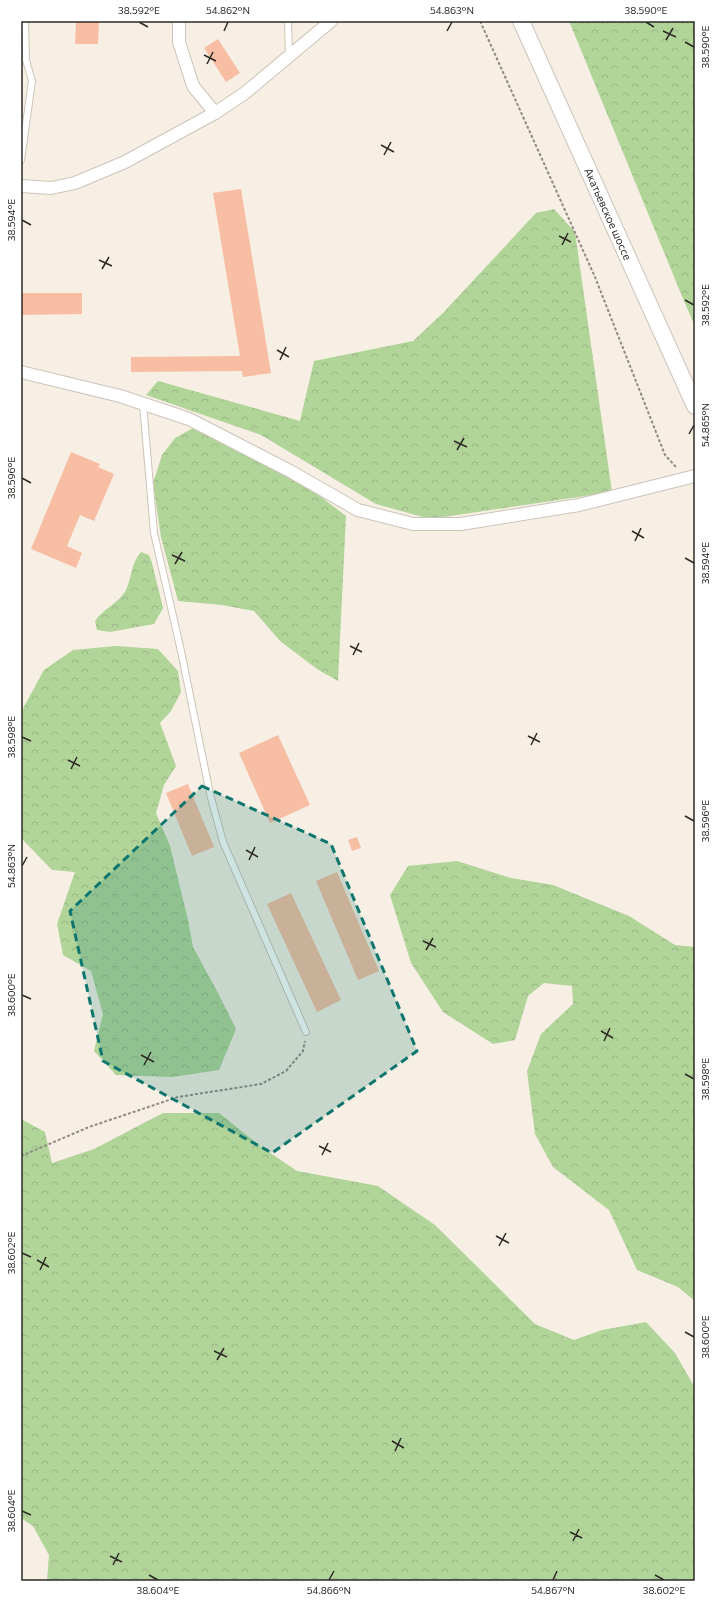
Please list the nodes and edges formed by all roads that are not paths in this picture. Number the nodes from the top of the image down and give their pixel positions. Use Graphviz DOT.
graph roads {
  1 [pos="25,21"];
  2 [pos="179,21"];
  3 [pos="288,21"];
  4 [pos="330,21"];
  5 [pos="521,21"];
  6 [pos="288,56"];
  7 [pos="216,113"];
  8 [pos="21,160"];
  9 [pos="21,186"];
  10 [pos="21,372"];
  11 [pos="143,404"];
  12 [pos="695,406"];
  13 [pos="690,477"];
  14 [pos="306,1032"];
  1 -- 8 [label="lane"];
  2 -- 7 [label="street"];
  3 -- 6 [label="lane"];
  4 -- 6 [label="street"];
  5 -- 12 [label="street, Акатьевское шоссе"];
  6 -- 7 [label="street"];
  7 -- 9 [label="street"];
  10 -- 11 [label="street"];
  11 -- 13 [label="street"];
  11 -- 14 [label="lane"];
}
